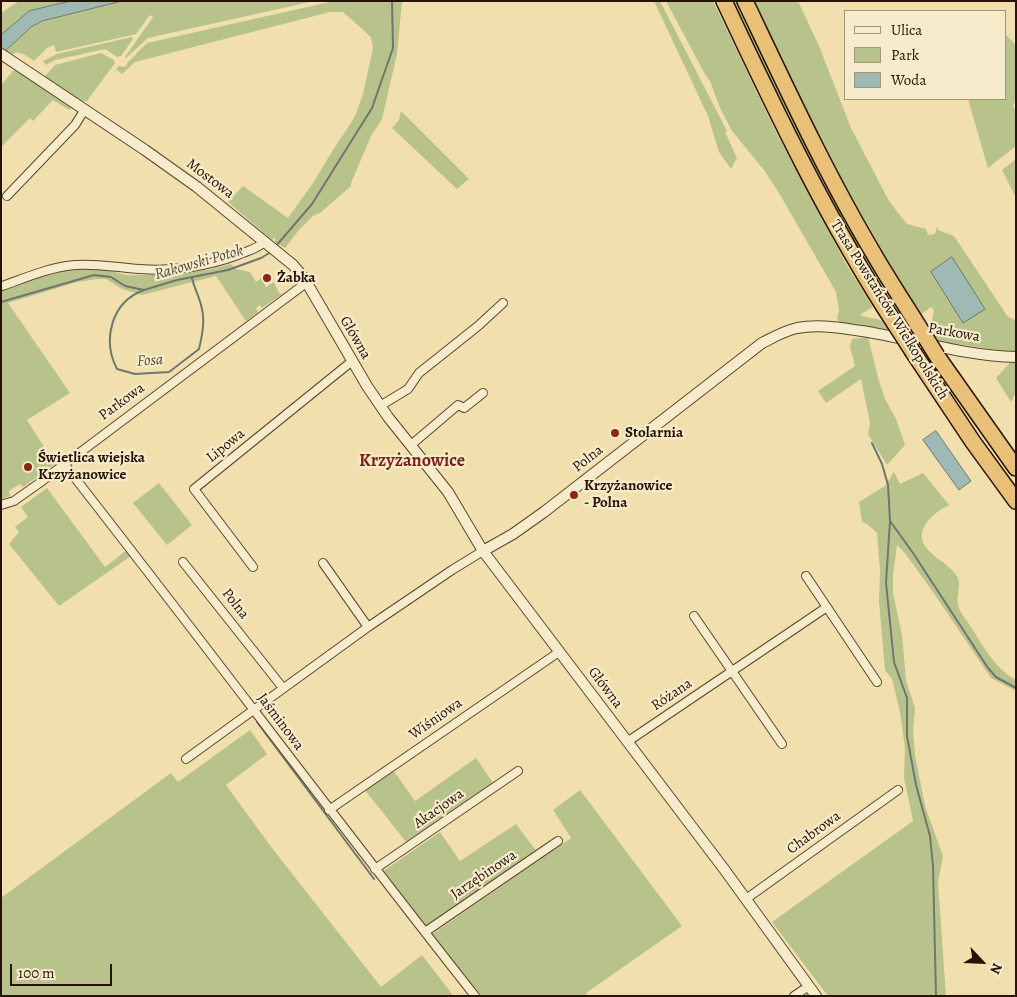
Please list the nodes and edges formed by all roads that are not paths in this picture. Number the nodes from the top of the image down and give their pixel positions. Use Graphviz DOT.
graph roads {
  1 [pos="724,1"];
  2 [pos="745,1"];
  3 [pos="5,56"];
  4 [pos="85,109"];
  5 [pos="7,196"];
  6 [pos="267,243"];
  7 [pos="306,283"];
  8 [pos="2,286"];
  9 [pos="503,303"];
  10 [pos="858,331"];
  11 [pos="1016,357"];
  12 [pos="351,362"];
  13 [pos="482,393"];
  14 [pos="380,406"];
  15 [pos="411,445"];
  16 [pos="64,464"];
  17 [pos="1016,468"];
  18 [pos="1016,501"];
  19 [pos="1,506"];
  20 [pos="483,551"];
  21 [pos="183,562"];
  22 [pos="323,563"];
  23 [pos="253,567"];
  24 [pos="806,576"];
  25 [pos="827,607"];
  26 [pos="694,616"];
  27 [pos="368,627"];
  28 [pos="559,652"];
  29 [pos="732,671"];
  30 [pos="877,682"];
  31 [pos="283,688"];
  32 [pos="254,709"];
  33 [pos="627,742"];
  34 [pos="782,744"];
  35 [pos="186,759"];
  36 [pos="518,771"];
  37 [pos="898,790"];
  38 [pos="329,810"];
  39 [pos="558,841"];
  40 [pos="375,869"];
  41 [pos="746,899"];
  42 [pos="425,932"];
  43 [pos="809,986"];
  44 [pos="475,996"];
  45 [pos="794,996"];
  46 [pos="816,996"];
  1 -- 18 [label="highway, Trasa Powstańców Wielkopolskich, bridge"];
  2 -- 17 [label="highway, Trasa Powstańców Wielkopolskich, bridge"];
  3 -- 4 [label="street, Mostowa"];
  4 -- 5 [label="street"];
  4 -- 6 [label="street, Mostowa"];
  6 -- 7 [label="street, Mostowa"];
  6 -- 8 [label="street"];
  7 -- 12 [label="street, Główna"];
  7 -- 16 [label="street, Parkowa"];
  9 -- 14 [label="street"];
  10 -- 11 [label="street, Parkowa"];
  10 -- 20 [label="street, Polna"];
  12 -- 14 [label="street, Główna"];
  12 -- 23 [label="street, Lipowa"];
  13 -- 15 [label="street"];
  14 -- 15 [label="street, Główna"];
  15 -- 20 [label="street, Główna"];
  16 -- 19 [label="street, Parkowa"];
  16 -- 32 [label="street, Jaśminowa"];
  20 -- 27 [label="street, Polna"];
  20 -- 28 [label="street, Główna"];
  21 -- 31 [label="street, Polna"];
  22 -- 27 [label="street"];
  24 -- 25 [label="street"];
  25 -- 29 [label="street, Różana"];
  25 -- 30 [label="street"];
  26 -- 29 [label="street"];
  27 -- 31 [label="street, Polna"];
  28 -- 33 [label="street, Główna"];
  28 -- 38 [label="street, Wiśniowa"];
  29 -- 33 [label="street, Różana"];
  29 -- 34 [label="street"];
  31 -- 32 [label="street, Polna"];
  32 -- 35 [label="street, Polna"];
  32 -- 38 [label="street, Jaśminowa"];
  33 -- 41 [label="street, Główna"];
  36 -- 40 [label="street, Akacjowa"];
  37 -- 41 [label="street, Chabrowa"];
  38 -- 40 [label="street, Jaśminowa"];
  39 -- 42 [label="street, Jarzębinowa"];
  40 -- 42 [label="street, Jaśminowa"];
  41 -- 43 [label="street, Główna"];
  42 -- 44 [label="street, Jaśminowa"];
  43 -- 45 [label="street"];
  43 -- 46 [label="street, Główna"];
}
